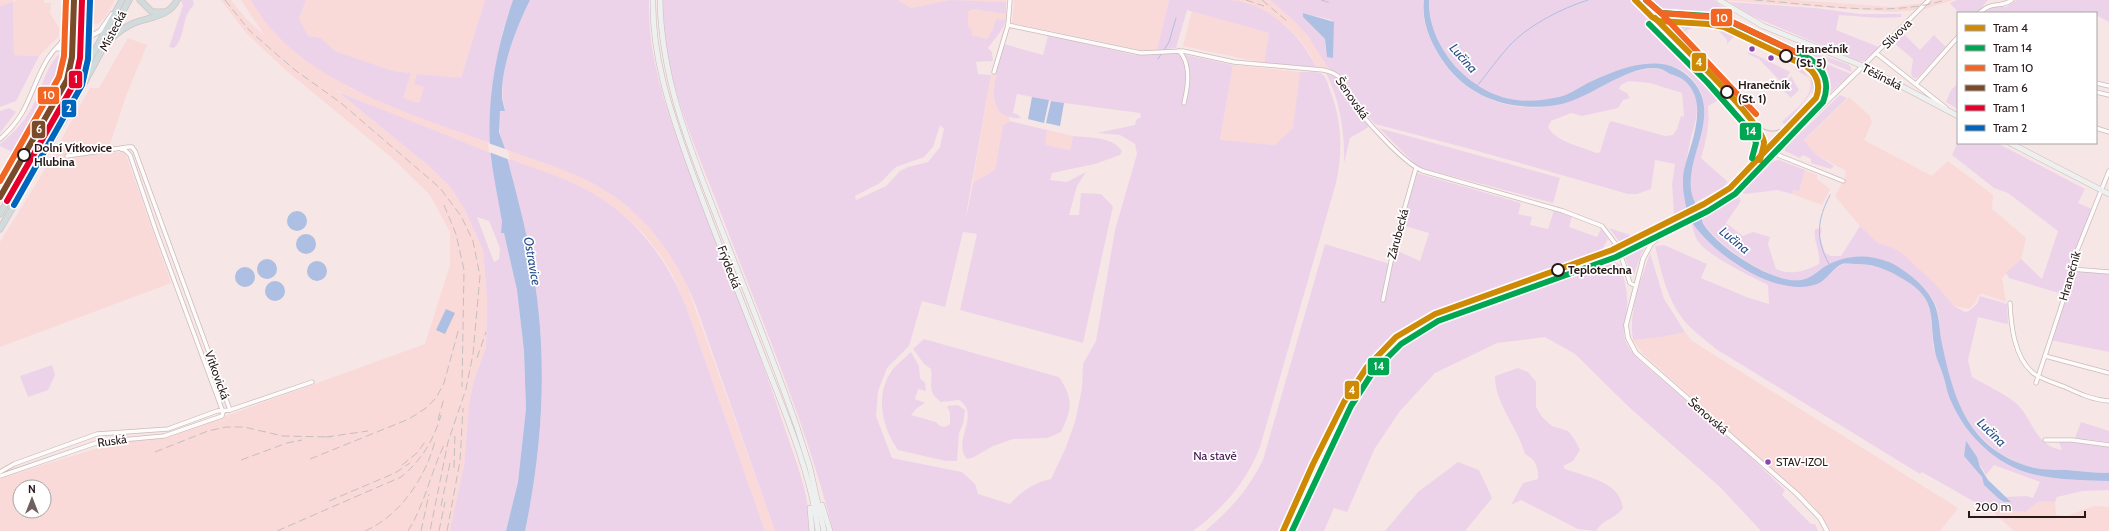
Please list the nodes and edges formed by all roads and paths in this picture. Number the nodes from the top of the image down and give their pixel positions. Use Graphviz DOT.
graph roads {
  1 [pos="69,0"];
  2 [pos="77,0"];
  3 [pos="129,0"];
  4 [pos="140,0"];
  5 [pos="177,0"];
  6 [pos="653,0"];
  7 [pos="660,0"];
  8 [pos="1010,0"];
  9 [pos="1719,0"];
  10 [pos="1929,0"];
  11 [pos="2012,0"];
  12 [pos="122,2"];
  13 [pos="168,11"];
  14 [pos="1980,12"];
  15 [pos="76,20"];
  16 [pos="1008,25"];
  17 [pos="68,30"];
  18 [pos="93,34"];
  19 [pos="75,37"];
  20 [pos="1957,38"];
  21 [pos="69,39"];
  22 [pos="106,43"];
  23 [pos="75,45"];
  24 [pos="57,48"];
  25 [pos="1179,51"];
  26 [pos="1876,53"];
  27 [pos="1863,66"];
  28 [pos="994,72"];
  29 [pos="80,78"];
  30 [pos="2097,83"];
  31 [pos="1916,84"];
  32 [pos="2109,86"];
  33 [pos="2097,92"];
  34 [pos="2109,95"];
  35 [pos="1184,103"];
  36 [pos="1952,113"];
  37 [pos="1957,116"];
  38 [pos="2097,128"];
  39 [pos="2109,132"];
  40 [pos="0,139"];
  41 [pos="2012,144"];
  42 [pos="119,149"];
  43 [pos="1773,153"];
  44 [pos="67,156"];
  45 [pos="1416,168"];
  46 [pos="2109,171"];
  47 [pos="1843,181"];
  48 [pos="2101,189"];
  49 [pos="2109,194"];
  50 [pos="154,204"];
  51 [pos="147,206"];
  52 [pos="0,214"];
  53 [pos="0,229"];
  54 [pos="2071,269"];
  55 [pos="2109,272"];
  56 [pos="180,273"];
  57 [pos="172,276"];
  58 [pos="1636,286"];
  59 [pos="1382,300"];
  60 [pos="2010,303"];
  61 [pos="204,340"];
  62 [pos="198,343"];
  63 [pos="2045,356"];
  64 [pos="2109,373"];
  65 [pos="2037,375"];
  66 [pos="312,382"];
  67 [pos="2036,383"];
  68 [pos="2109,401"];
  69 [pos="230,410"];
  70 [pos="223,412"];
  71 [pos="2046,440"];
  72 [pos="2109,445"];
  73 [pos="810,468"];
  74 [pos="804,471"];
  75 [pos="0,472"];
  76 [pos="0,476"];
  77 [pos="812,531"];
  78 [pos="818,531"];
  79 [pos="824,531"];
  80 [pos="830,531"];
  81 [pos="1827,531"];
  1 -- 17 [label="street"];
  2 -- 15 [label="street"];
  3 -- 22 [label="highway, Místecká"];
  4 -- 13 [label="highway"];
  5 -- 13 [label="highway"];
  6 -- 74 [label="main road, Frýdecká"];
  7 -- 73 [label="main road, Frýdecká"];
  8 -- 16 [label="street"];
  9 -- 27 [label="main road, Těšínská"];
  10 -- 26 [label="street, Slívova"];
  11 -- 14 [label="street"];
  12 -- 18 [label="street"];
  12 -- 29 [label="highway, Místecká"];
  13 -- 22 [label="highway"];
  15 -- 18 [label="street"];
  15 -- 19 [label="street"];
  16 -- 25 [label="street, Šenovská"];
  16 -- 28 [label="street"];
  17 -- 21 [label="street"];
  17 -- 24 [label="street"];
  18 -- 19 [label="street"];
  19 -- 21 [label="street"];
  20 -- 31 [label="street"];
  21 -- 23 [label="street"];
  21 -- 24 [label="street"];
  22 -- 53 [label="highway, Místecká"];
  23 -- 24 [label="street"];
  23 -- 29 [label="street"];
  24 -- 40 [label="street"];
  25 -- 35 [label="street"];
  25 -- 45 [label="street, Šenovská"];
  26 -- 27 [label="street, Slívova"];
  26 -- 31 [label="street"];
  27 -- 36 [label="main road, Těšínská"];
  27 -- 43 [label="street, Šenovská"];
  29 -- 52 [label="highway, Místecká"];
  30 -- 32 [label="street"];
  31 -- 36 [label="street"];
  33 -- 34 [label="street"];
  36 -- 37 [label="main road, Těšínská"];
  38 -- 39 [label="street"];
  41 -- 48 [label="main road"];
  42 -- 44 [label="street, Vítkovická"];
  42 -- 50 [label="street, Vítkovická"];
  42 -- 51 [label="street, Vítkovická"];
  43 -- 47 [label="street"];
  43 -- 58 [label="street, Šenovská"];
  45 -- 58 [label="street, Šenovská"];
  45 -- 59 [label="street, Zárubecká"];
  46 -- 48 [label="street, Hranečník"];
  48 -- 49 [label="main road"];
  48 -- 54 [label="street, Hranečník"];
  50 -- 51 [label="street"];
  50 -- 56 [label="street, Vítkovická"];
  51 -- 57 [label="street, Vítkovická"];
  54 -- 55 [label="street"];
  54 -- 63 [label="street, Hranečník"];
  56 -- 57 [label="street"];
  56 -- 61 [label="street, Vítkovická"];
  57 -- 62 [label="street, Vítkovická"];
  58 -- 81 [label="street, Šenovská"];
  60 -- 65 [label="street"];
  61 -- 62 [label="street, Vítkovická"];
  61 -- 69 [label="street, Vítkovická"];
  62 -- 70 [label="street, Vítkovická"];
  63 -- 64 [label="street"];
  63 -- 65 [label="street, Hranečník"];
  65 -- 67 [label="street, Hranečník"];
  65 -- 68 [label="street"];
  66 -- 69 [label="street, Ruská"];
  69 -- 70 [label="street, Ruská"];
  70 -- 75 [label="street, Ruská"];
  70 -- 76 [label="street, Ruská"];
  71 -- 72 [label="street"];
  73 -- 79 [label="main road, Frýdecká"];
  73 -- 80 [label="main road"];
  74 -- 77 [label="main road"];
  74 -- 78 [label="main road, Frýdecká"];
}
